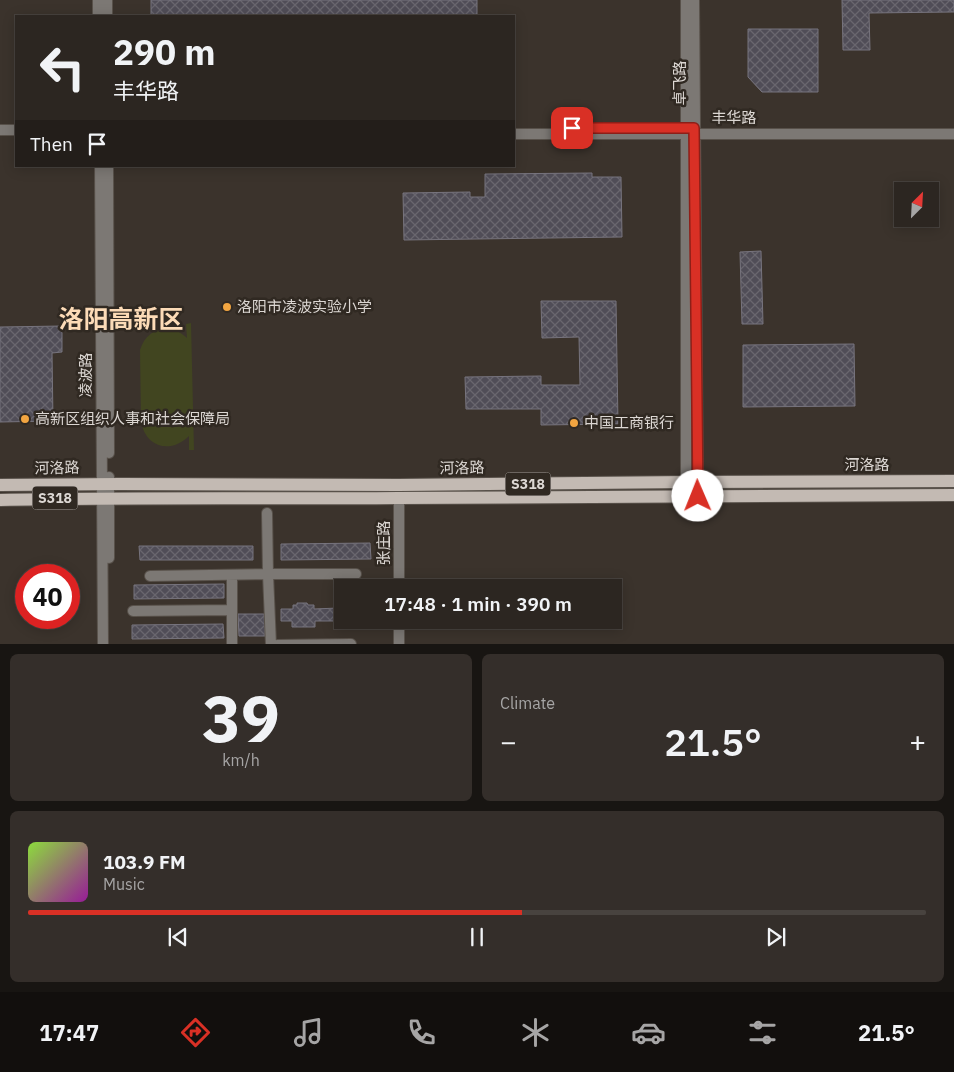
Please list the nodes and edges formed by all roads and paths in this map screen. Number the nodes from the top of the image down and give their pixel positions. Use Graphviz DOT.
graph roads {
  1 [pos="98,0"];
  2 [pos="107,0"];
  3 [pos="686,0"];
  4 [pos="694,0"];
  5 [pos="98,15"];
  6 [pos="108,15"];
  7 [pos="954,127"];
  8 [pos="515,128"];
  9 [pos="0,130"];
  10 [pos="15,130"];
  11 [pos="690,131"];
  12 [pos="515,134"];
  13 [pos="954,134"];
  14 [pos="15,135"];
  15 [pos="0,136"];
  16 [pos="100,167"];
  17 [pos="108,167"];
  18 [pos="954,481"];
  19 [pos="692,482"];
  20 [pos="106,484"];
  21 [pos="0,485"];
  22 [pos="954,495"];
  23 [pos="692,496"];
  24 [pos="106,498"];
  25 [pos="399,498"];
  26 [pos="0,500"];
  27 [pos="267,513"];
  28 [pos="268,574"];
  29 [pos="356,574"];
  30 [pos="232,575"];
  31 [pos="150,576"];
  32 [pos="399,579"];
  33 [pos="232,610"];
  34 [pos="133,611"];
  35 [pos="399,629"];
  36 [pos="103,644"];
  37 [pos="109,644"];
  38 [pos="232,644"];
  39 [pos="271,644"];
  40 [pos="277,644"];
  41 [pos="351,644"];
  42 [pos="399,644"];
  1 -- 5 [label="street"];
  2 -- 6 [label="street"];
  3 -- 11 [label="street, 卓飞路"];
  4 -- 11 [label="street, 卓飞路"];
  7 -- 11 [label="street, 丰华路"];
  8 -- 11 [label="street, 丰华路"];
  9 -- 10 [label="street"];
  11 -- 12 [label="street, 丰华路"];
  11 -- 13 [label="street, 丰华路"];
  11 -- 19 [label="street, 卓飞路"];
  14 -- 15 [label="street"];
  16 -- 20 [label="street, 凌波路"];
  17 -- 20 [label="street, 凌波路"];
  18 -- 19 [label="main road, 河洛路 / S318"];
  19 -- 20 [label="main road, 河洛路 / S318"];
  19 -- 23 [label="street, 卓飞路"];
  20 -- 21 [label="main road, 河洛路 / S318"];
  20 -- 24 [label="street, 凌波路"];
  22 -- 23 [label="main road, 河洛路 / S318"];
  23 -- 25 [label="main road, 河洛路 / S318"];
  24 -- 25 [label="main road, 河洛路 / S318"];
  24 -- 26 [label="main road, 河洛路 / S318"];
  24 -- 36 [label="street, 凌波路"];
  24 -- 37 [label="street, 凌波路"];
  25 -- 32 [label="street, 张庄路"];
  27 -- 28 [label="street"];
  28 -- 29 [label="street"];
  28 -- 30 [label="street"];
  28 -- 39 [label="street"];
  30 -- 31 [label="street"];
  30 -- 33 [label="street"];
  33 -- 34 [label="street"];
  33 -- 38 [label="street"];
  35 -- 42 [label="street"];
  40 -- 41 [label="street"];
}
